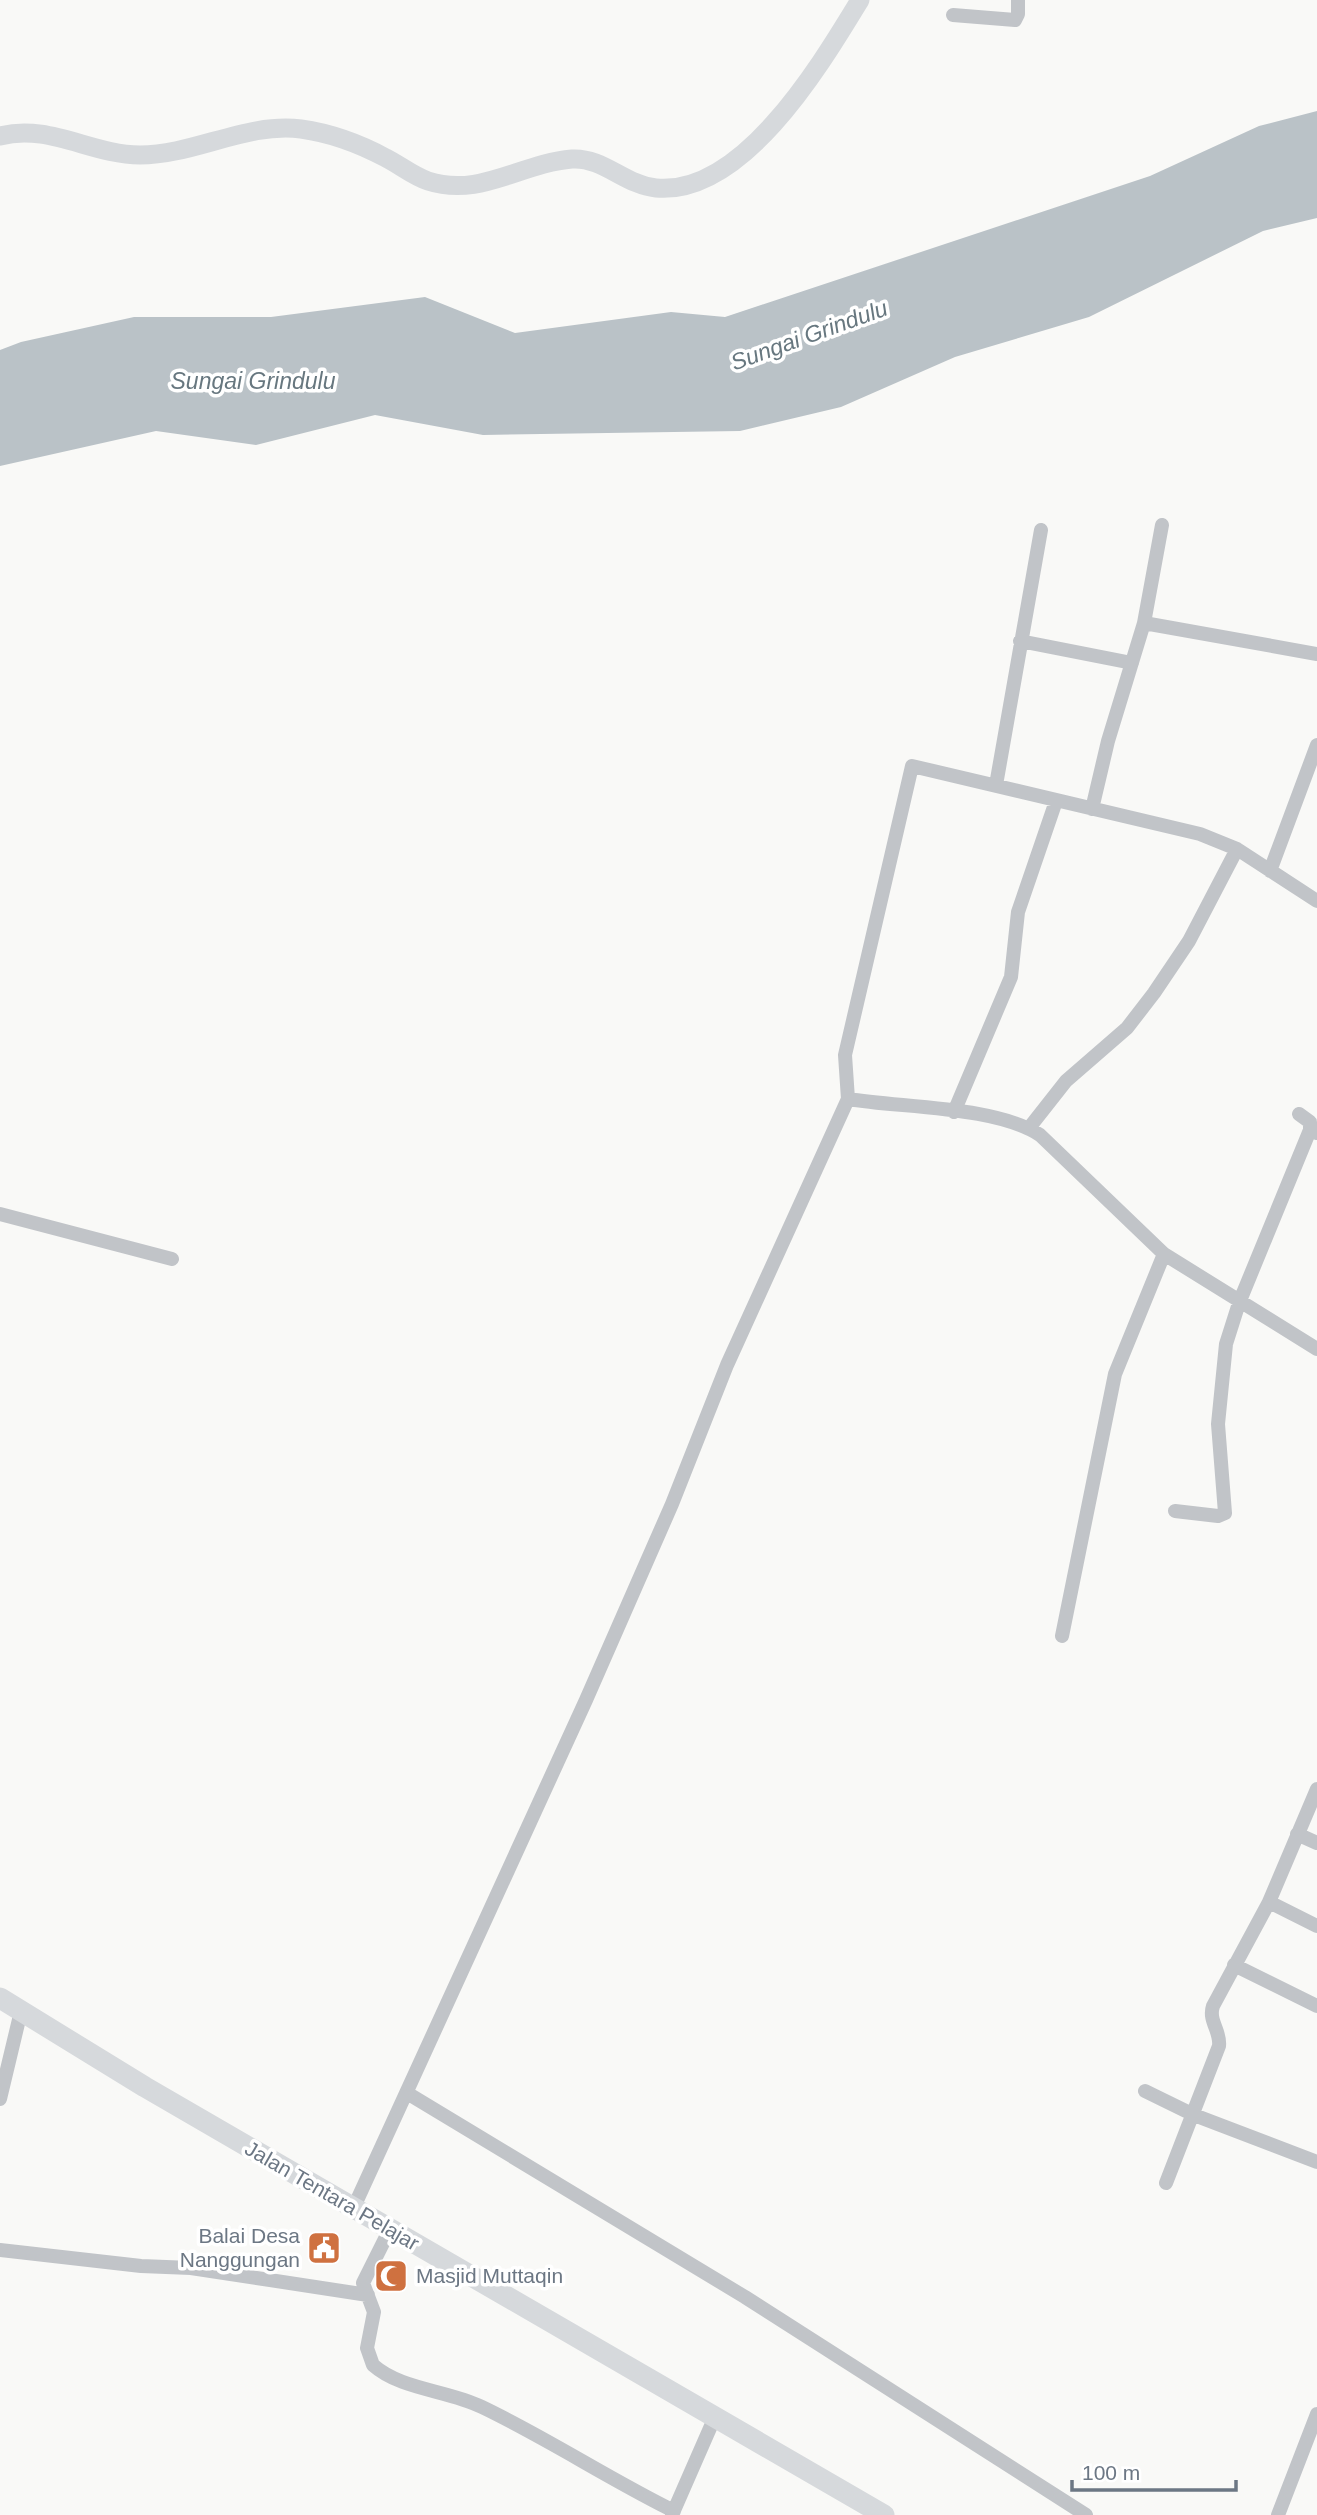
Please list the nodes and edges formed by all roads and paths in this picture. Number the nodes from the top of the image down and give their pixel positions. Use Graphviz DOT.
graph roads {
  1 [pos="860,0"];
  2 [pos="1017,0"];
  3 [pos="953,15"];
  4 [pos="0,136"];
  5 [pos="1162,525"];
  6 [pos="1041,530"];
  7 [pos="1144,624"];
  8 [pos="1020,642"];
  9 [pos="1317,654"];
  10 [pos="1132,663"];
  11 [pos="1317,745"];
  12 [pos="996,785"];
  13 [pos="1056,801"];
  14 [pos="1092,809"];
  15 [pos="1237,849"];
  16 [pos="1270,871"];
  17 [pos="1317,901"];
  18 [pos="848,1099"];
  19 [pos="954,1112"];
  20 [pos="1299,1114"];
  21 [pos="1030,1128"];
  22 [pos="1313,1131"];
  23 [pos="0,1214"];
  24 [pos="1164,1255"];
  25 [pos="172,1259"];
  26 [pos="1239,1303"];
  27 [pos="1317,1349"];
  28 [pos="1175,1511"];
  29 [pos="1062,1636"];
  30 [pos="1317,1789"];
  31 [pos="1297,1834"];
  32 [pos="1317,1843"];
  33 [pos="1269,1902"];
  34 [pos="1317,1926"];
  35 [pos="1234,1965"];
  36 [pos="0,1998"];
  37 [pos="1317,2006"];
  38 [pos="21,2011"];
  39 [pos="1145,2091"];
  40 [pos="407,2093"];
  41 [pos="0,2099"];
  42 [pos="1194,2115"];
  43 [pos="1317,2162"];
  44 [pos="1166,2183"];
  45 [pos="354,2208"];
  46 [pos="390,2229"];
  47 [pos="0,2250"];
  48 [pos="368,2295"];
  49 [pos="1317,2414"];
  50 [pos="714,2419"];
  51 [pos="673,2513"];
  52 [pos="884,2515"];
  53 [pos="1086,2515"];
  54 [pos="1278,2515"];
  1 -- 4 [label="street"];
  2 -- 3 [label="street"];
  5 -- 7 [label="street"];
  6 -- 8 [label="street"];
  7 -- 9 [label="street"];
  7 -- 10 [label="street"];
  8 -- 10 [label="street"];
  8 -- 12 [label="street"];
  10 -- 14 [label="street"];
  11 -- 16 [label="street"];
  12 -- 13 [label="street"];
  12 -- 18 [label="street"];
  13 -- 14 [label="street"];
  13 -- 19 [label="street"];
  14 -- 15 [label="street"];
  15 -- 16 [label="street"];
  15 -- 21 [label="street"];
  16 -- 17 [label="street"];
  18 -- 19 [label="street"];
  18 -- 40 [label="street"];
  19 -- 21 [label="street"];
  20 -- 22 [label="street"];
  21 -- 24 [label="street"];
  22 -- 26 [label="street"];
  23 -- 25 [label="street"];
  24 -- 26 [label="street"];
  24 -- 29 [label="street"];
  26 -- 27 [label="street"];
  26 -- 28 [label="street"];
  30 -- 31 [label="street"];
  31 -- 32 [label="street"];
  31 -- 33 [label="street"];
  33 -- 34 [label="street"];
  33 -- 35 [label="street"];
  35 -- 37 [label="street"];
  35 -- 42 [label="street"];
  36 -- 38 [label="main road, Jalan Tentara Pelajar"];
  38 -- 41 [label="street"];
  38 -- 45 [label="main road, Jalan Tentara Pelajar"];
  39 -- 42 [label="street"];
  40 -- 45 [label="street"];
  40 -- 53 [label="street"];
  42 -- 43 [label="street"];
  42 -- 44 [label="street"];
  45 -- 46 [label="main road, Jalan Tentara Pelajar"];
  46 -- 48 [label="street"];
  46 -- 50 [label="main road, Jalan Tentara Pelajar"];
  47 -- 48 [label="street"];
  48 -- 51 [label="street"];
  49 -- 54 [label="street"];
  50 -- 51 [label="street"];
  50 -- 52 [label="main road, Jalan Tentara Pelajar"];
}
